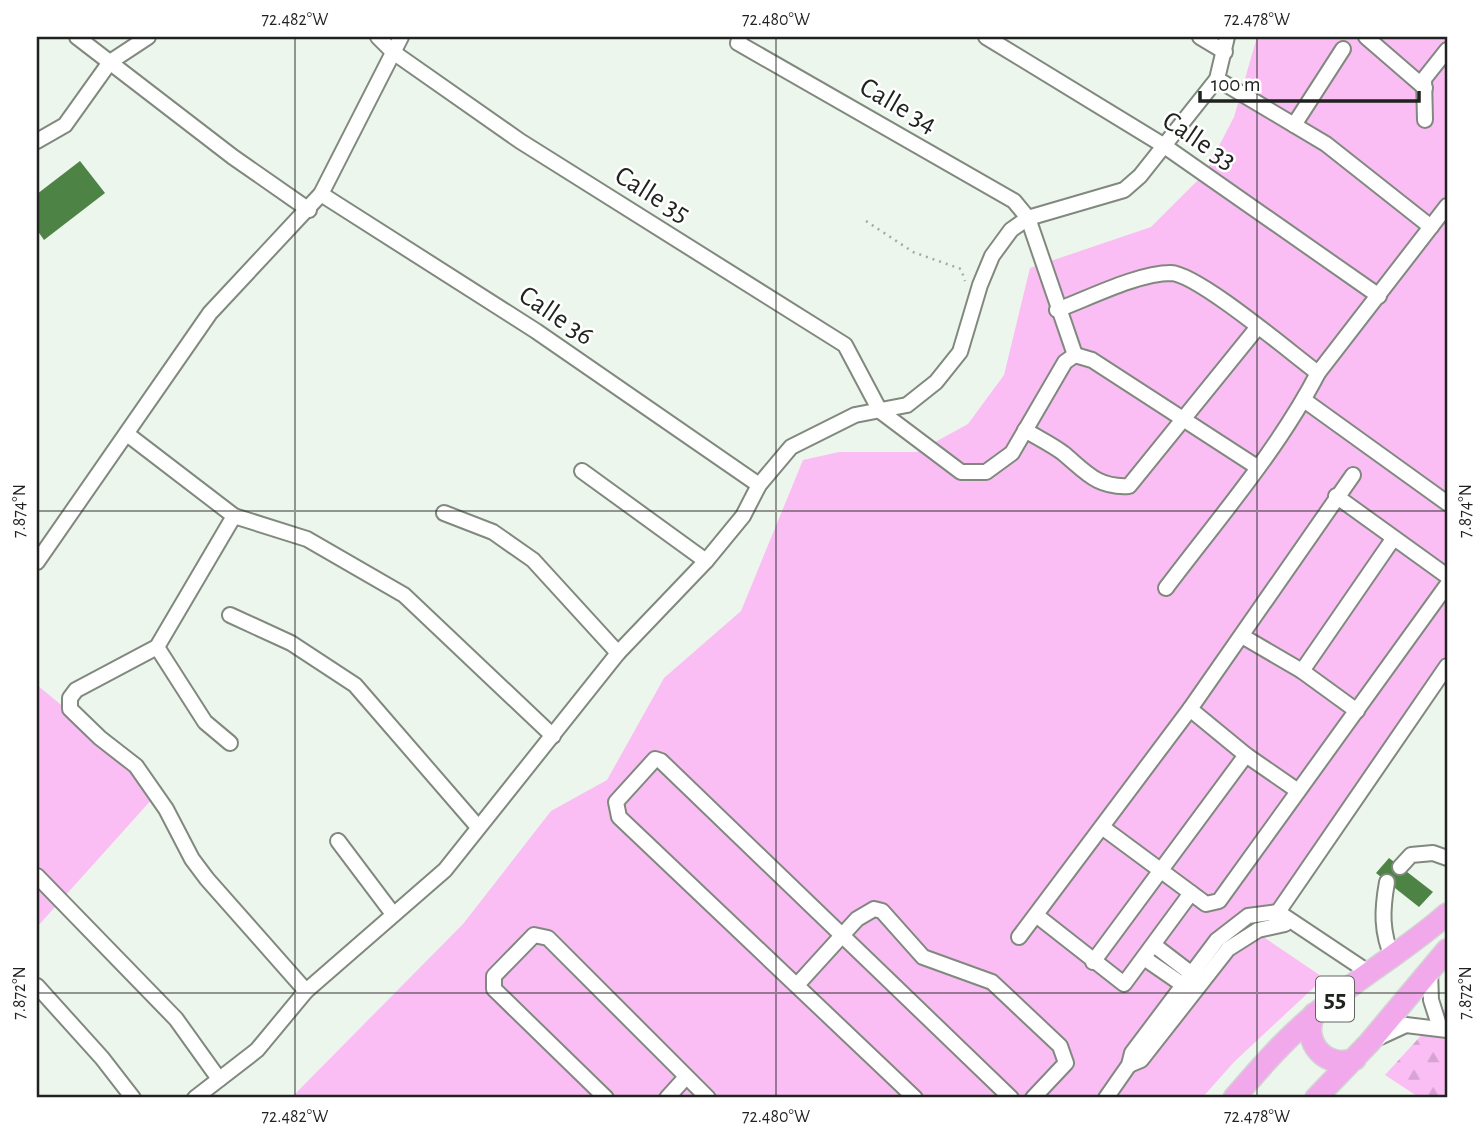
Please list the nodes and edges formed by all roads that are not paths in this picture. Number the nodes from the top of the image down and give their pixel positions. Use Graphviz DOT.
graph roads {
  1 [pos="77,37"];
  2 [pos="148,37"];
  3 [pos="378,37"];
  4 [pos="401,37"];
  5 [pos="986,37"];
  6 [pos="1200,37"];
  7 [pos="1366,37"];
  8 [pos="739,40"];
  9 [pos="1226,44"];
  10 [pos="1343,49"];
  11 [pos="1447,50"];
  12 [pos="393,52"];
  13 [pos="110,62"];
  14 [pos="1217,79"];
  15 [pos="1425,88"];
  16 [pos="1425,120"];
  17 [pos="1294,125"];
  18 [pos="37,141"];
  19 [pos="1163,145"];
  20 [pos="321,194"];
  21 [pos="1447,206"];
  22 [pos="309,210"];
  23 [pos="1028,218"];
  24 [pos="1438,225"];
  25 [pos="1379,296"];
  26 [pos="1057,310"];
  27 [pos="1257,328"];
  28 [pos="1074,355"];
  29 [pos="1318,373"];
  30 [pos="1304,400"];
  31 [pos="880,411"];
  32 [pos="1184,420"];
  33 [pos="1025,430"];
  34 [pos="127,434"];
  35 [pos="1257,467"];
  36 [pos="582,471"];
  37 [pos="1353,475"];
  38 [pos="759,485"];
  39 [pos="1336,496"];
  40 [pos="1447,503"];
  41 [pos="444,513"];
  42 [pos="234,516"];
  43 [pos="1393,539"];
  44 [pos="706,561"];
  45 [pos="37,562"];
  46 [pos="1447,576"];
  47 [pos="1447,585"];
  48 [pos="1166,588"];
  49 [pos="230,615"];
  50 [pos="1242,636"];
  51 [pos="156,647"];
  52 [pos="618,653"];
  53 [pos="1447,666"];
  54 [pos="1302,671"];
  55 [pos="1190,709"];
  56 [pos="1357,712"];
  57 [pos="553,736"];
  58 [pos="230,743"];
  59 [pos="1246,755"];
  60 [pos="1298,791"];
  61 [pos="478,827"];
  62 [pos="1102,827"];
  63 [pos="338,841"];
  64 [pos="1447,858"];
  65 [pos="1401,867"];
  66 [pos="1159,873"];
  67 [pos="37,876"];
  68 [pos="1387,882"];
  69 [pos="1191,893"];
  70 [pos="393,914"];
  71 [pos="1447,914"];
  72 [pos="1036,915"];
  73 [pos="1277,919"];
  74 [pos="844,936"];
  75 [pos="1019,937"];
  76 [pos="1154,945"];
  77 [pos="1447,950"];
  78 [pos="1144,958"];
  79 [pos="1393,959"];
  80 [pos="1093,962"];
  81 [pos="1430,971"];
  82 [pos="1371,974"];
  83 [pos="1193,984"];
  84 [pos="796,985"];
  85 [pos="37,986"];
  86 [pos="306,991"];
  87 [pos="1314,1014"];
  88 [pos="1444,1029"];
  89 [pos="1362,1051"];
  90 [pos="686,1077"];
  91 [pos="219,1079"];
  92 [pos="133,1098"];
  93 [pos="195,1098"];
  94 [pos="606,1098"];
  95 [pos="667,1098"];
  96 [pos="708,1098"];
  97 [pos="915,1098"];
  98 [pos="1011,1098"];
  99 [pos="1033,1098"];
  100 [pos="1106,1098"];
  101 [pos="1234,1098"];
  102 [pos="1316,1098"];
  1 -- 13 [label="street"];
  2 -- 13 [label="street"];
  3 -- 12 [label="street, Calle 35"];
  4 -- 12 [label="street"];
  5 -- 19 [label="street, Calle 33"];
  6 -- 9 [label="street"];
  7 -- 15 [label="street"];
  8 -- 23 [label="street, Calle 34"];
  9 -- 14 [label="street"];
  10 -- 17 [label="street"];
  11 -- 15 [label="street"];
  12 -- 20 [label="street"];
  12 -- 31 [label="street, Calle 35"];
  13 -- 18 [label="street"];
  13 -- 22 [label="street"];
  14 -- 17 [label="street"];
  14 -- 19 [label="street"];
  15 -- 16 [label="street"];
  17 -- 24 [label="street"];
  19 -- 23 [label="street"];
  19 -- 25 [label="street, Calle 33"];
  20 -- 22 [label="street"];
  20 -- 38 [label="street, Calle 36"];
  21 -- 24 [label="street"];
  22 -- 34 [label="street"];
  23 -- 26 [label="street"];
  23 -- 31 [label="street"];
  24 -- 25 [label="street"];
  25 -- 29 [label="street"];
  26 -- 27 [label="street"];
  26 -- 28 [label="street"];
  27 -- 29 [label="street"];
  27 -- 32 [label="street"];
  28 -- 32 [label="street"];
  28 -- 33 [label="street"];
  29 -- 30 [label="street"];
  30 -- 35 [label="street"];
  30 -- 40 [label="street"];
  31 -- 33 [label="street"];
  31 -- 38 [label="street"];
  32 -- 33 [label="street"];
  32 -- 35 [label="street"];
  34 -- 42 [label="street"];
  34 -- 45 [label="street"];
  35 -- 48 [label="street"];
  36 -- 44 [label="street"];
  37 -- 39 [label="street"];
  38 -- 44 [label="street"];
  39 -- 43 [label="street"];
  39 -- 50 [label="street"];
  41 -- 52 [label="street"];
  42 -- 51 [label="street"];
  42 -- 57 [label="street"];
  43 -- 46 [label="street"];
  43 -- 54 [label="street"];
  44 -- 52 [label="street"];
  47 -- 56 [label="street"];
  49 -- 61 [label="street"];
  50 -- 54 [label="street"];
  50 -- 55 [label="street"];
  51 -- 58 [label="street"];
  51 -- 86 [label="street"];
  52 -- 57 [label="street"];
  53 -- 73 [label="street"];
  54 -- 56 [label="street"];
  55 -- 59 [label="street"];
  55 -- 62 [label="street"];
  56 -- 60 [label="street"];
  57 -- 61 [label="street"];
  59 -- 60 [label="street"];
  59 -- 66 [label="street"];
  60 -- 69 [label="street"];
  61 -- 70 [label="street"];
  62 -- 66 [label="street"];
  62 -- 72 [label="street"];
  63 -- 70 [label="street"];
  64 -- 65 [label="street"];
  66 -- 69 [label="street"];
  66 -- 80 [label="street"];
  67 -- 91 [label="street"];
  68 -- 79 [label="street"];
  69 -- 76 [label="street"];
  70 -- 86 [label="street"];
  71 -- 79 [label="highway, 55"];
  72 -- 75 [label="street"];
  72 -- 80 [label="street"];
  73 -- 82 [label="street"];
  73 -- 83 [label="street"];
  74 -- 84 [label="street"];
  74 -- 84 [label="street"];
  74 -- 98 [label="street"];
  74 -- 99 [label="street"];
  76 -- 78 [label="street"];
  76 -- 83 [label="street"];
  77 -- 81 [label="highway, 55"];
  78 -- 80 [label="street"];
  78 -- 83 [label="street"];
  79 -- 82 [label="highway, 55"];
  81 -- 88 [label="street"];
  81 -- 89 [label="highway, 55"];
  82 -- 87 [label="highway, 55"];
  83 -- 100 [label="street"];
  84 -- 97 [label="street"];
  85 -- 92 [label="street"];
  86 -- 91 [label="street"];
  87 -- 89 [label="highway"];
  87 -- 101 [label="highway, 55"];
  88 -- 89 [label="street"];
  89 -- 102 [label="highway, 55"];
  90 -- 94 [label="street"];
  90 -- 95 [label="street"];
  90 -- 96 [label="street"];
  91 -- 93 [label="street"];
}
